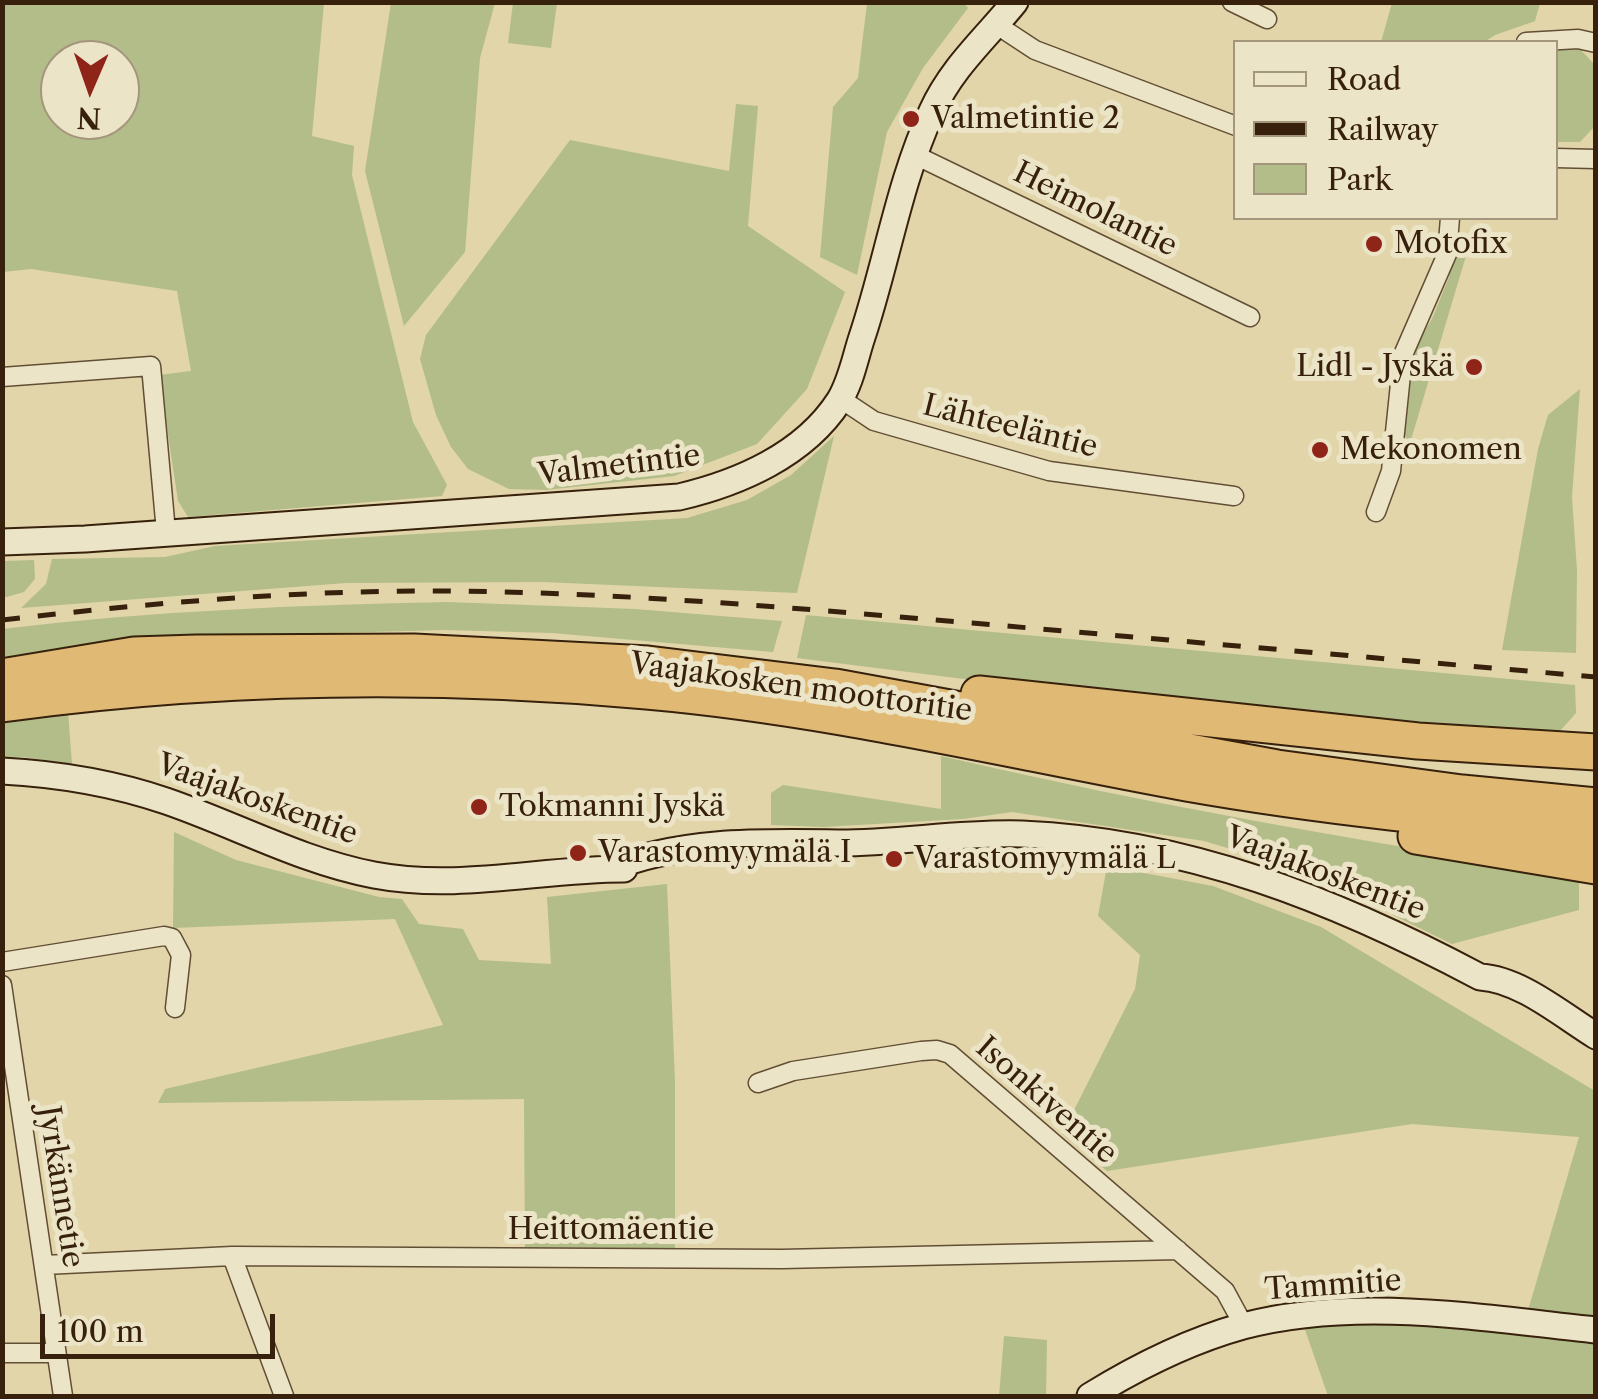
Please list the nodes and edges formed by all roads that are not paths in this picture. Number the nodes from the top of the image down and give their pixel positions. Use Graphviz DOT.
graph roads {
  1 [pos="1015,2"];
  2 [pos="1232,2"];
  3 [pos="1268,19"];
  4 [pos="997,24"];
  5 [pos="1552,40"];
  6 [pos="1596,44"];
  7 [pos="1233,125"];
  8 [pos="915,155"];
  9 [pos="1560,158"];
  10 [pos="1596,159"];
  11 [pos="1596,170"];
  12 [pos="1450,220"];
  13 [pos="1250,317"];
  14 [pos="2,377"];
  15 [pos="840,398"];
  16 [pos="1234,496"];
  17 [pos="1376,512"];
  18 [pos="166,532"];
  19 [pos="2,542"];
  20 [pos="2,677"];
  21 [pos="890,696"];
  22 [pos="2,704"];
  23 [pos="1596,752"];
  24 [pos="2,772"];
  25 [pos="1305,803"];
  26 [pos="1596,806"];
  27 [pos="1596,832"];
  28 [pos="1596,866"];
  29 [pos="2,962"];
  30 [pos="1480,977"];
  31 [pos="2,985"];
  32 [pos="175,1008"];
  33 [pos="1596,1036"];
  34 [pos="1596,1053"];
  35 [pos="758,1083"];
  36 [pos="1178,1250"];
  37 [pos="232,1256"];
  38 [pos="44,1265"];
  39 [pos="1244,1326"];
  40 [pos="1596,1330"];
  41 [pos="2,1353"];
  42 [pos="55,1353"];
  43 [pos="63,1396"];
  44 [pos="284,1396"];
  45 [pos="1090,1396"];
  1 -- 4 [label="street, Valmetintie"];
  2 -- 3 [label="street"];
  4 -- 7 [label="street"];
  4 -- 8 [label="street, Valmetintie"];
  5 -- 6 [label="street"];
  8 -- 13 [label="street, Heimolantie"];
  8 -- 15 [label="street, Valmetintie"];
  9 -- 10 [label="street"];
  9 -- 11 [label="street"];
  12 -- 17 [label="street"];
  14 -- 18 [label="street"];
  15 -- 16 [label="street, Lähteeläntie"];
  15 -- 18 [label="street, Valmetintie"];
  18 -- 19 [label="street, Valmetintie"];
  20 -- 21 [label="highway, Vaajakosken moottoritie"];
  21 -- 23 [label="highway"];
  21 -- 26 [label="highway, Vaajakosken moottoritie"];
  22 -- 25 [label="highway, Vaajakosken moottoritie"];
  24 -- 30 [label="street, Vaajakoskentie"];
  25 -- 27 [label="highway, Vaajakosken moottoritie"];
  25 -- 28 [label="highway"];
  29 -- 32 [label="street"];
  30 -- 33 [label="street, Vaajakoskentie"];
  30 -- 34 [label="street, Vaajakoskentie"];
  31 -- 38 [label="street, Jyrkännetie"];
  35 -- 36 [label="street, Isonkiventie"];
  36 -- 37 [label="street, Heittomäentie"];
  36 -- 39 [label="street, Isonkiventie"];
  37 -- 38 [label="street, Heittomäentie"];
  37 -- 44 [label="street"];
  38 -- 42 [label="street, Jyrkännetie"];
  39 -- 40 [label="street, Tammitie"];
  39 -- 45 [label="street, Tammitie"];
  41 -- 42 [label="street"];
  42 -- 43 [label="street, Jyrkännetie"];
}
